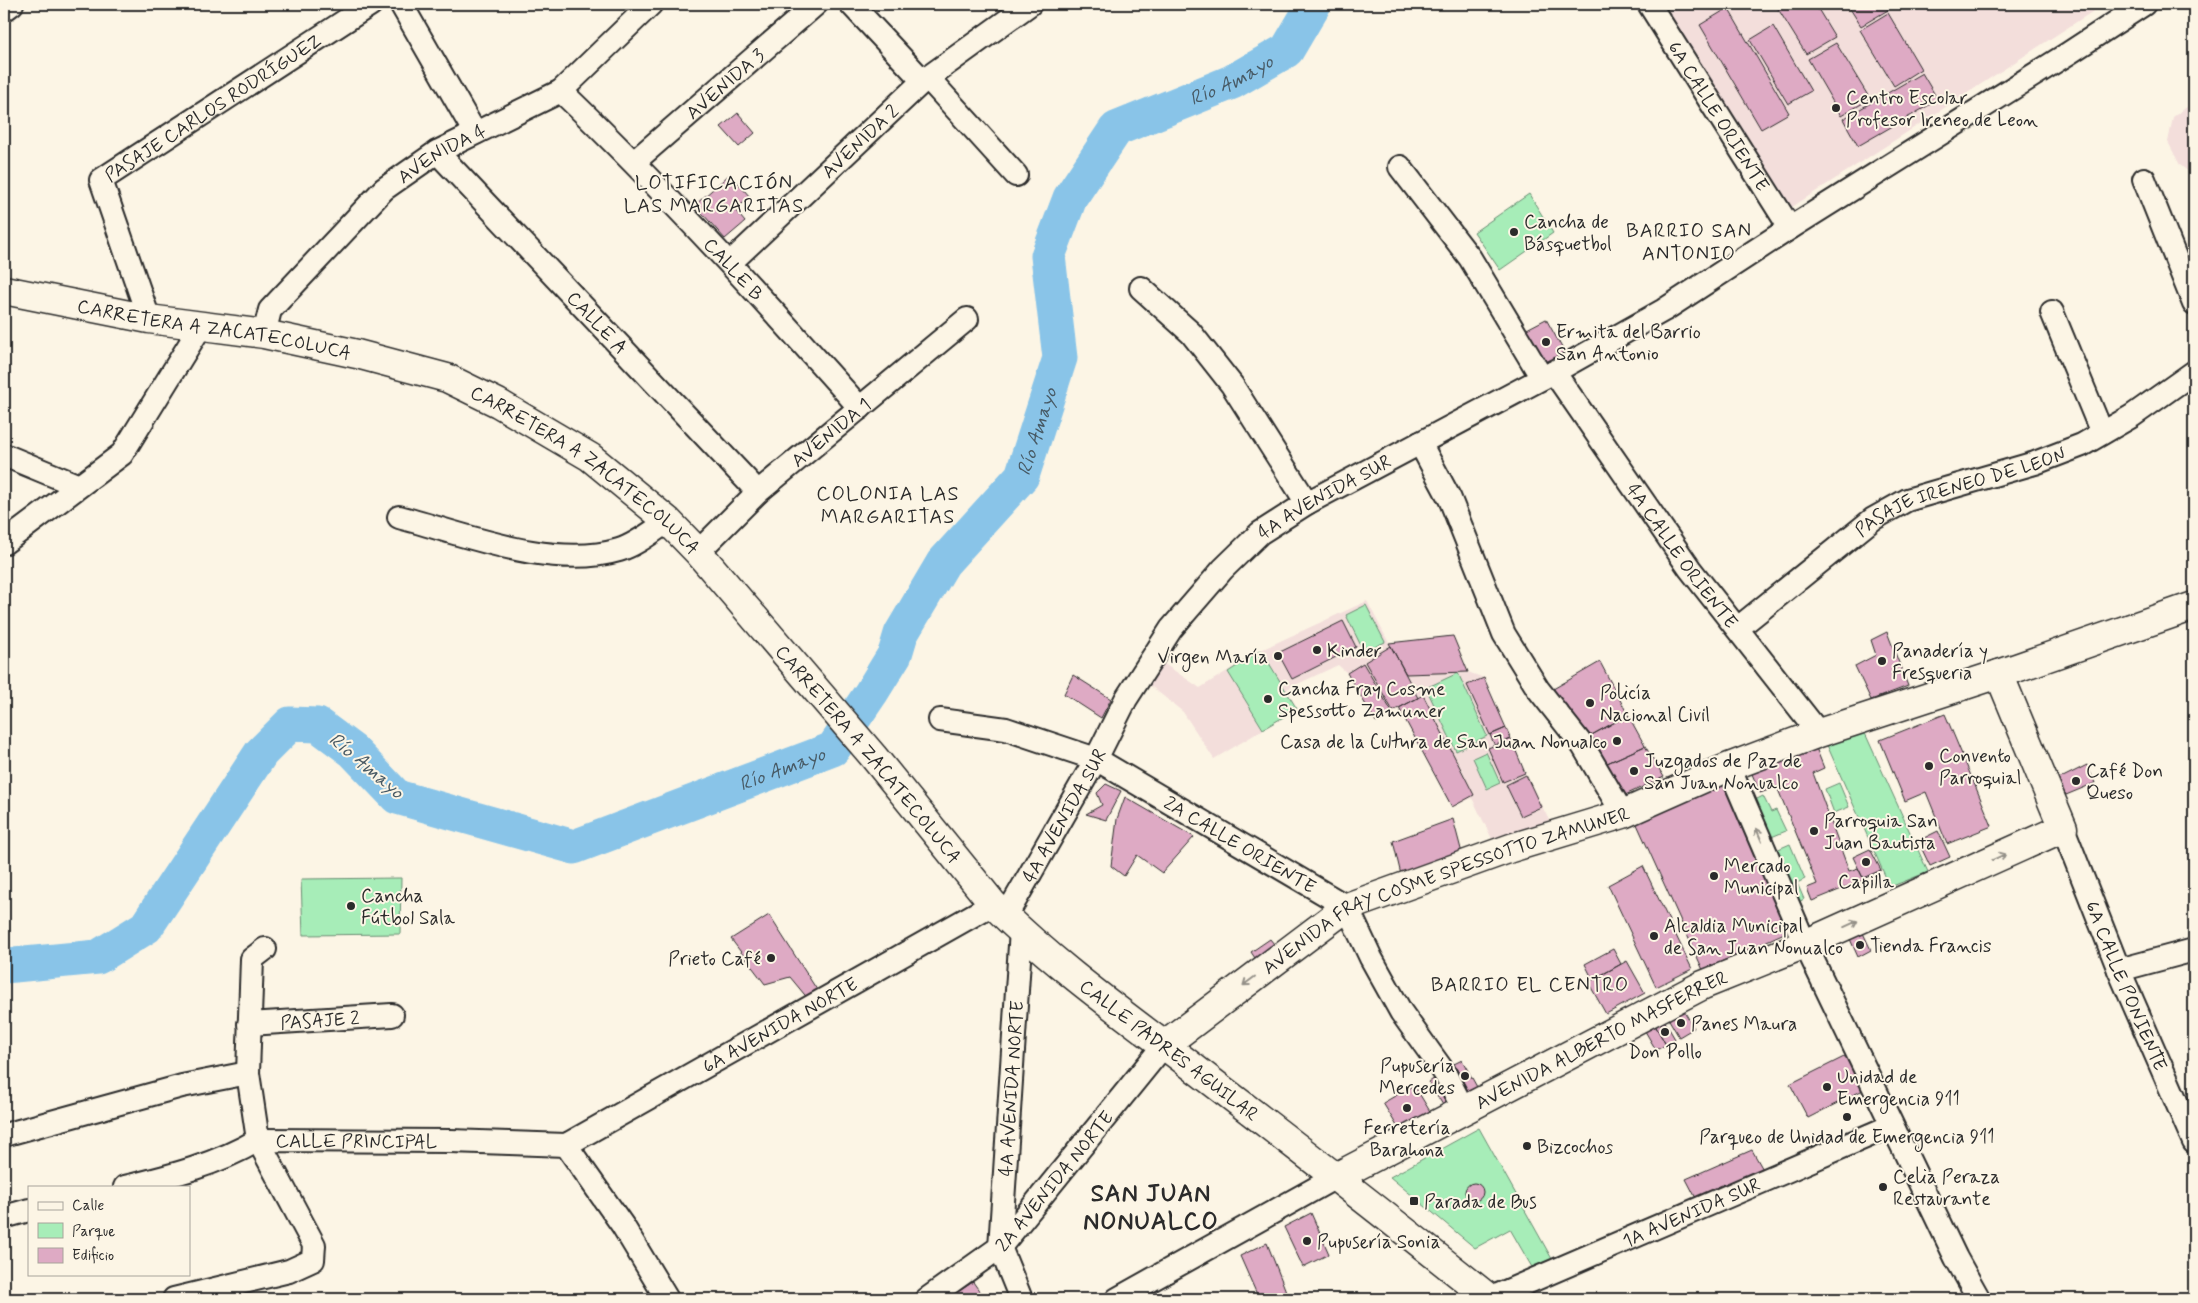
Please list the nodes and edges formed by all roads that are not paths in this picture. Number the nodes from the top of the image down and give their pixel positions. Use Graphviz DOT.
graph roads {
  1 [pos="12,4"];
  2 [pos="371,4"];
  3 [pos="401,4"];
  4 [pos="651,4"];
  5 [pos="816,4"];
  6 [pos="851,4"];
  7 [pos="1030,4"];
  8 [pos="1650,4"];
  9 [pos="2144,4"];
  10 [pos="4,10"];
  11 [pos="926,80"];
  12 [pos="561,91"];
  13 [pos="475,133"];
  14 [pos="437,152"];
  15 [pos="634,162"];
  16 [pos="1400,167"];
  17 [pos="1016,175"];
  18 [pos="2144,179"];
  19 [pos="1790,228"];
  20 [pos="730,263"];
  21 [pos="1141,288"];
  22 [pos="4,290"];
  23 [pos="2194,304"];
  24 [pos="2052,312"];
  25 [pos="149,319"];
  26 [pos="967,319"];
  27 [pos="201,326"];
  28 [pos="264,334"];
  29 [pos="2194,372"];
  30 [pos="1548,375"];
  31 [pos="860,408"];
  32 [pos="2102,433"];
  33 [pos="1420,442"];
  34 [pos="4,455"];
  35 [pos="79,486"];
  36 [pos="758,492"];
  37 [pos="1307,503"];
  38 [pos="399,517"];
  39 [pos="668,520"];
  40 [pos="4,544"];
  41 [pos="698,552"];
  42 [pos="2194,606"];
  43 [pos="1738,628"];
  44 [pos="1999,674"];
  45 [pos="940,720"];
  46 [pos="1819,733"];
  47 [pos="1096,759"];
  48 [pos="1730,767"];
  49 [pos="1622,814"];
  50 [pos="2063,828"];
  51 [pos="1347,907"];
  52 [pos="1007,917"];
  53 [pos="1806,944"];
  54 [pos="265,949"];
  55 [pos="2194,950"];
  56 [pos="2119,970"];
  57 [pos="392,1015"];
  58 [pos="249,1024"];
  59 [pos="1164,1045"];
  60 [pos="248,1073"];
  61 [pos="1464,1110"];
  62 [pos="1891,1126"];
  63 [pos="4,1135"];
  64 [pos="258,1140"];
  65 [pos="2194,1142"];
  66 [pos="566,1145"];
  67 [pos="1336,1177"];
  68 [pos="129,1186"];
  69 [pos="28,1210"];
  70 [pos="4,1218"];
  71 [pos="1000,1247"];
  72 [pos="174,1299"];
  73 [pos="667,1299"];
  74 [pos="926,1299"];
  75 [pos="1021,1299"];
  76 [pos="1117,1299"];
  77 [pos="1490,1299"];
  78 [pos="1979,1299"];
  1 -- 10 [label="street"];
  2 -- 25 [label="street, PASAJE CARLOS RODRÍGUEZ"];
  3 -- 13 [label="street"];
  4 -- 12 [label="street, AVENIDA 4"];
  5 -- 15 [label="street, AVENIDA 3"];
  6 -- 11 [label="street"];
  7 -- 11 [label="street, AVENIDA 2"];
  8 -- 19 [label="street, 6A CALLE ORIENTE"];
  9 -- 19 [label="street, 4A AVENIDA SUR"];
  11 -- 17 [label="street"];
  11 -- 20 [label="street, AVENIDA 2"];
  12 -- 13 [label="street, AVENIDA 4"];
  12 -- 15 [label="street, CALLE B"];
  13 -- 14 [label="street, AVENIDA 4"];
  14 -- 28 [label="street, AVENIDA 4"];
  14 -- 36 [label="street, CALLE A"];
  15 -- 20 [label="street, CALLE B"];
  16 -- 30 [label="street, 4A CALLE ORIENTE"];
  18 -- 23 [label="street"];
  19 -- 30 [label="street, 4A AVENIDA SUR"];
  20 -- 31 [label="street, CALLE B"];
  21 -- 37 [label="street"];
  22 -- 25 [label="main road, CARRETERA A ZACATECOLUCA"];
  24 -- 32 [label="street"];
  25 -- 27 [label="main road, CARRETERA A ZACATECOLUCA"];
  26 -- 31 [label="street, AVENIDA 1"];
  27 -- 28 [label="main road, CARRETERA A ZACATECOLUCA"];
  27 -- 35 [label="street"];
  28 -- 39 [label="main road, CARRETERA A ZACATECOLUCA"];
  29 -- 32 [label="street, PASAJE IRENEO DE LEON"];
  30 -- 33 [label="street, 4A AVENIDA SUR"];
  30 -- 43 [label="street, 4A CALLE ORIENTE"];
  31 -- 36 [label="street, AVENIDA 1"];
  32 -- 43 [label="street, PASAJE IRENEO DE LEON"];
  33 -- 37 [label="street, 4A AVENIDA SUR"];
  33 -- 49 [label="street"];
  34 -- 35 [label="street"];
  35 -- 40 [label="street"];
  36 -- 41 [label="street, AVENIDA 1"];
  37 -- 47 [label="street, 4A AVENIDA SUR"];
  38 -- 39 [label="street"];
  39 -- 41 [label="main road, CARRETERA A ZACATECOLUCA"];
  41 -- 52 [label="main road, CARRETERA A ZACATECOLUCA"];
  42 -- 44 [label="main road, AVENIDA FRAY COSME SPESSOTTO ZAMUNER"];
  43 -- 46 [label="street, 4A CALLE ORIENTE"];
  44 -- 46 [label="main road, AVENIDA FRAY COSME SPESSOTTO ZAMUNER"];
  44 -- 50 [label="main road"];
  45 -- 47 [label="street, 2A CALLE ORIENTE"];
  46 -- 48 [label="main road, AVENIDA FRAY COSME SPESSOTTO ZAMUNER"];
  47 -- 51 [label="street, 2A CALLE ORIENTE"];
  47 -- 52 [label="street, 4A AVENIDA SUR"];
  48 -- 49 [label="main road, AVENIDA FRAY COSME SPESSOTTO ZAMUNER"];
  53 -- 48 [label="street, one-way"];
  49 -- 51 [label="main road, AVENIDA FRAY COSME SPESSOTTO ZAMUNER"];
  53 -- 50 [label="main road, AVENIDA ALBERTO MASFERRER, one-way"];
  50 -- 56 [label="street, 6A CALLE PONIENTE"];
  51 -- 59 [label="main road, AVENIDA FRAY COSME SPESSOTTO ZAMUNER, one-way"];
  51 -- 61 [label="street"];
  52 -- 59 [label="main road, CALLE PADRES AGUILAR"];
  52 -- 66 [label="street, 6A AVENIDA NORTE"];
  52 -- 71 [label="street, 4A AVENIDA NORTE"];
  53 -- 61 [label="main road, AVENIDA ALBERTO MASFERRER"];
  53 -- 62 [label="street"];
  54 -- 58 [label="street"];
  55 -- 56 [label="street"];
  56 -- 65 [label="street, 6A CALLE PONIENTE"];
  57 -- 58 [label="street, PASAJE 2"];
  58 -- 60 [label="street"];
  59 -- 67 [label="main road, CALLE PADRES AGUILAR"];
  59 -- 71 [label="street, 2A AVENIDA NORTE"];
  60 -- 63 [label="street"];
  60 -- 64 [label="street"];
  61 -- 67 [label="main road, AVENIDA ALBERTO MASFERRER"];
  62 -- 77 [label="street, 1A AVENIDA SUR"];
  62 -- 78 [label="street"];
  64 -- 66 [label="street, CALLE PRINCIPAL"];
  64 -- 68 [label="street, CALLE PRINCIPAL"];
  64 -- 72 [label="street"];
  66 -- 73 [label="street"];
  67 -- 76 [label="street"];
  67 -- 77 [label="main road, CALLE PADRES AGUILAR"];
  69 -- 70 [label="street"];
  71 -- 74 [label="street, 2A AVENIDA NORTE"];
  71 -- 75 [label="street"];
}
